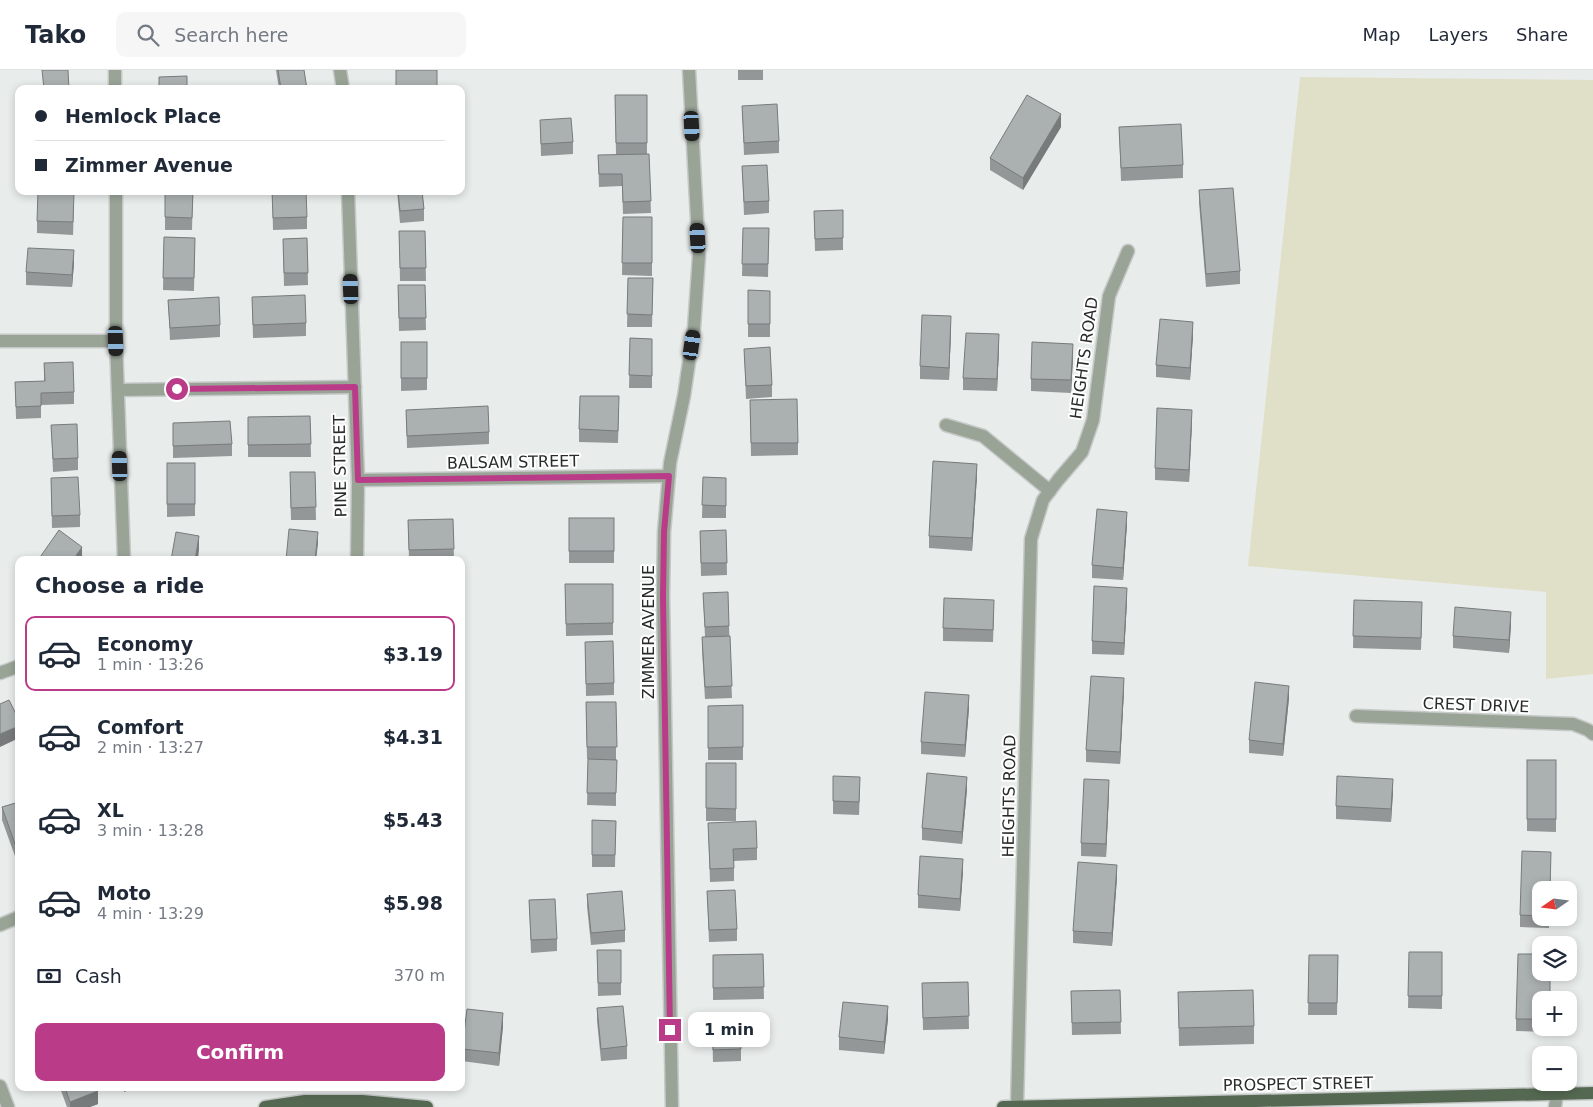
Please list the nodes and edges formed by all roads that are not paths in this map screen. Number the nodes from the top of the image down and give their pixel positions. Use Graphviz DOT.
graph roads {
  1 [pos="115,70"];
  2 [pos="340,70"];
  3 [pos="689,70"];
  4 [pos="115,85"];
  5 [pos="342,85"];
  6 [pos="116,195"];
  7 [pos="348,195"];
  8 [pos="1128,251"];
  9 [pos="0,341"];
  10 [pos="116,341"];
  11 [pos="355,387"];
  12 [pos="118,390"];
  13 [pos="946,425"];
  14 [pos="669,476"];
  15 [pos="358,480"];
  16 [pos="1050,491"];
  17 [pos="124,556"];
  18 [pos="357,556"];
  19 [pos="15,667"];
  20 [pos="0,673"];
  21 [pos="1356,716"];
  22 [pos="1593,734"];
  23 [pos="15,919"];
  24 [pos="0,925"];
  25 [pos="0,1086"];
  26 [pos="1593,1093"];
  27 [pos="1556,1101"];
  28 [pos="1262,1104"];
  29 [pos="1129,1105"];
  30 [pos="1086,1106"];
  31 [pos="8,1107"];
  32 [pos="264,1107"];
  33 [pos="427,1107"];
  34 [pos="672,1107"];
  35 [pos="1003,1107"];
  36 [pos="1017,1107"];
  1 -- 4 [label="street"];
  2 -- 5 [label="street"];
  3 -- 14 [label="street, ZIMMER AVENUE"];
  6 -- 10 [label="street"];
  7 -- 11 [label="street, PINE STREET"];
  8 -- 16 [label="street, HEIGHTS ROAD"];
  9 -- 10 [label="street"];
  10 -- 12 [label="street"];
  11 -- 12 [label="street"];
  11 -- 15 [label="street, PINE STREET"];
  12 -- 17 [label="street"];
  13 -- 16 [label="street"];
  14 -- 15 [label="street, BALSAM STREET"];
  14 -- 34 [label="street, ZIMMER AVENUE"];
  15 -- 18 [label="street, PINE STREET"];
  16 -- 36 [label="street, HEIGHTS ROAD"];
  19 -- 20 [label="street"];
  21 -- 22 [label="street, CREST DRIVE"];
  23 -- 24 [label="street"];
  25 -- 31 [label="street"];
  26 -- 27 [label="main road, PROSPECT STREET"];
  27 -- 28 [label="main road, PROSPECT STREET"];
  28 -- 29 [label="main road, PROSPECT STREET"];
  29 -- 30 [label="main road, PROSPECT STREET"];
  30 -- 36 [label="main road, PROSPECT STREET"];
  32 -- 33 [label="main road"];
  35 -- 36 [label="main road, PROSPECT STREET"];
}
